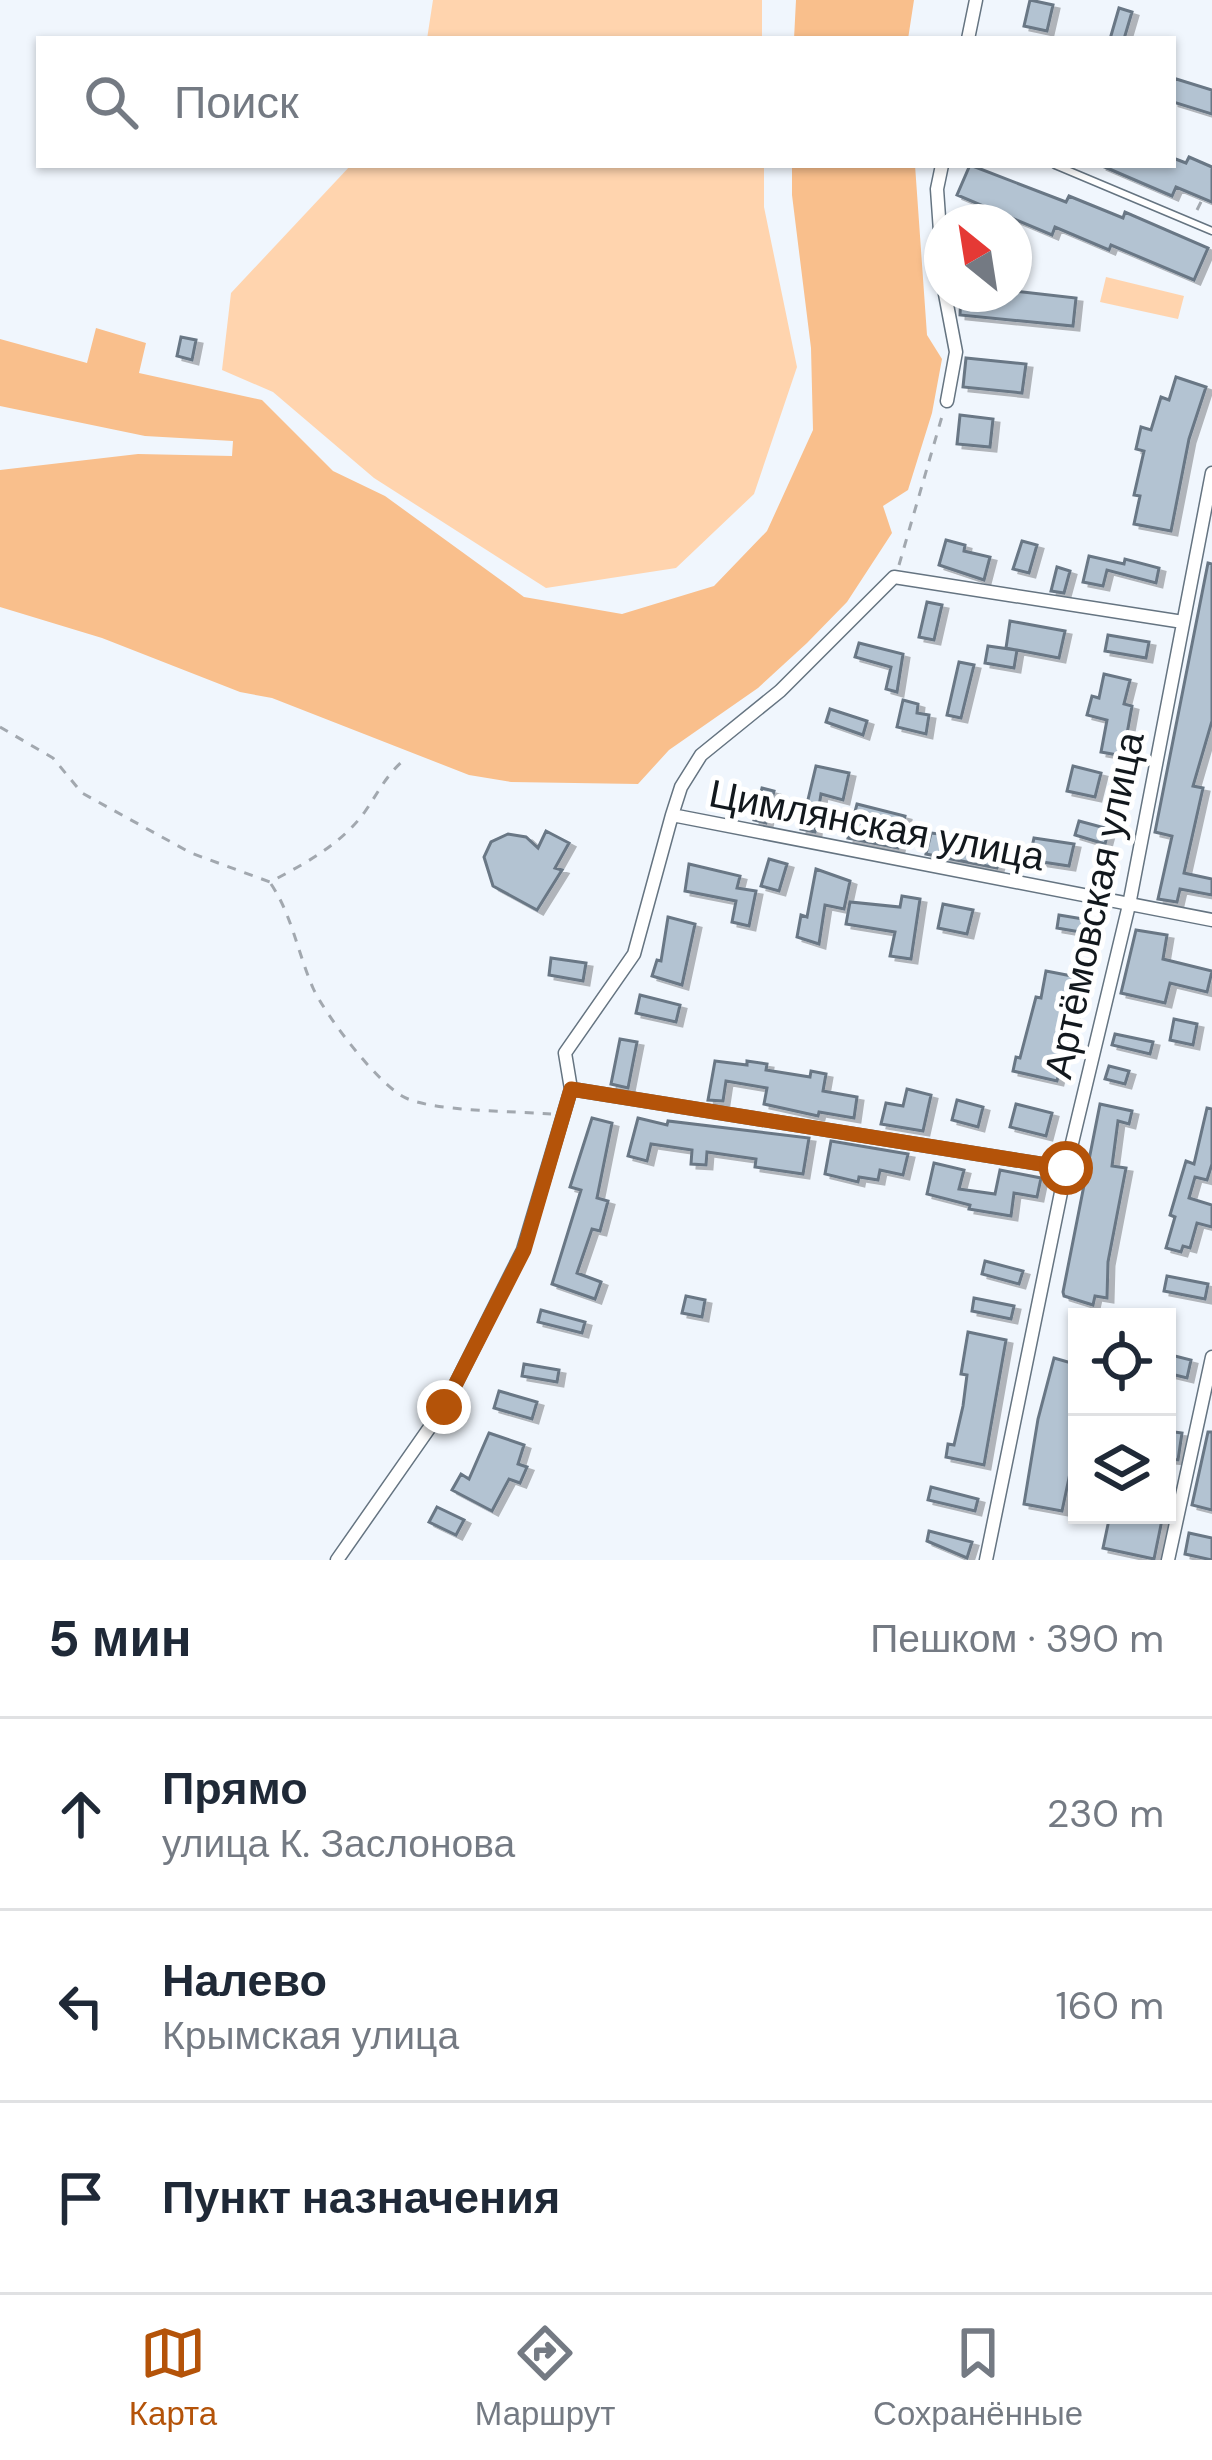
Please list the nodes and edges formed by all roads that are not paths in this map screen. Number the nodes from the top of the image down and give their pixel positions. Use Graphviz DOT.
graph roads {
  1 [pos="976,0"];
  2 [pos="969,36"];
  3 [pos="941,168"];
  4 [pos="1062,168"];
  5 [pos="938,204"];
  6 [pos="1212,231"];
  7 [pos="948,312"];
  8 [pos="946,401"];
  9 [pos="1212,473"];
  10 [pos="1184,622"];
  11 [pos="672,815"];
  12 [pos="1129,904"];
  13 [pos="1212,920"];
  14 [pos="571,1089"];
  15 [pos="1066,1168"];
  16 [pos="1212,1357"];
  17 [pos="337,1560"];
  18 [pos="986,1560"];
  19 [pos="1168,1560"];
  1 -- 2 [label="street"];
  3 -- 5 [label="street"];
  4 -- 6 [label="lane"];
  7 -- 8 [label="street"];
  9 -- 10 [label="street, Артёмовская улица"];
  10 -- 11 [label="street"];
  10 -- 12 [label="street, Артёмовская улица"];
  11 -- 12 [label="street, Цимлянская улица"];
  11 -- 14 [label="street"];
  12 -- 13 [label="street, Цимлянская улица"];
  12 -- 15 [label="street, Артёмовская улица"];
  14 -- 15 [label="street"];
  14 -- 17 [label="street"];
  15 -- 18 [label="street, Артёмовская улица"];
  16 -- 19 [label="street"];
}
